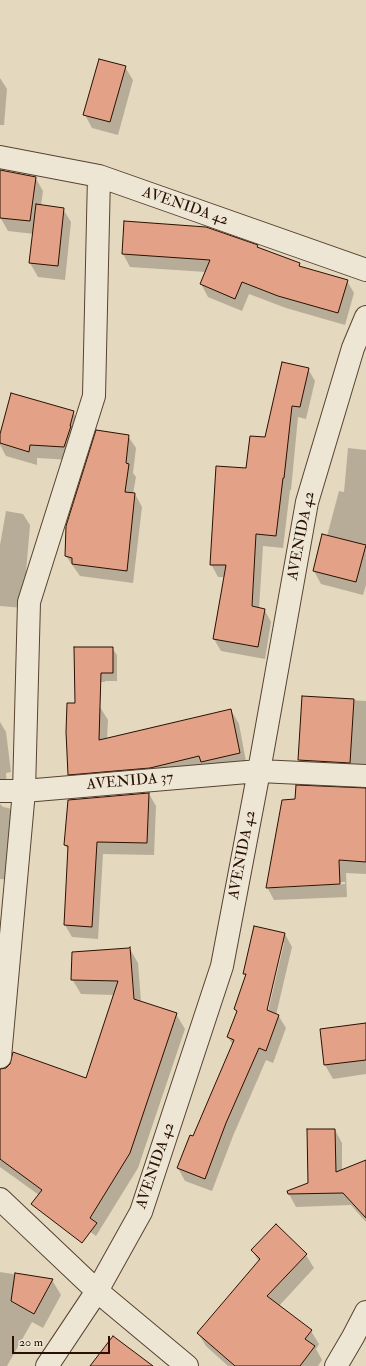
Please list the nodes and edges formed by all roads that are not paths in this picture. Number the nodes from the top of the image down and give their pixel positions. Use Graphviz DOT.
graph roads {
  1 [pos="0,157"];
  2 [pos="99,176"];
  3 [pos="366,270"];
  4 [pos="366,317"];
  5 [pos="259,771"];
  6 [pos="366,776"];
  7 [pos="0,791"];
  8 [pos="24,791"];
  9 [pos="0,1057"];
  10 [pos="0,1199"];
  11 [pos="97,1291"];
  12 [pos="366,1312"];
  13 [pos="47,1366"];
  14 [pos="187,1366"];
  15 [pos="336,1366"];
  1 -- 2 [label="street, AVENIDA 42"];
  2 -- 3 [label="street, AVENIDA 42"];
  2 -- 8 [label="street"];
  4 -- 5 [label="street, AVENIDA 42"];
  5 -- 6 [label="street, AVENIDA 37"];
  5 -- 8 [label="street, AVENIDA 37"];
  5 -- 11 [label="street, AVENIDA 42"];
  7 -- 8 [label="street, AVENIDA 37"];
  8 -- 9 [label="street"];
  10 -- 11 [label="street"];
  11 -- 13 [label="street, AVENIDA 42"];
  11 -- 14 [label="street"];
  12 -- 15 [label="street"];
}
